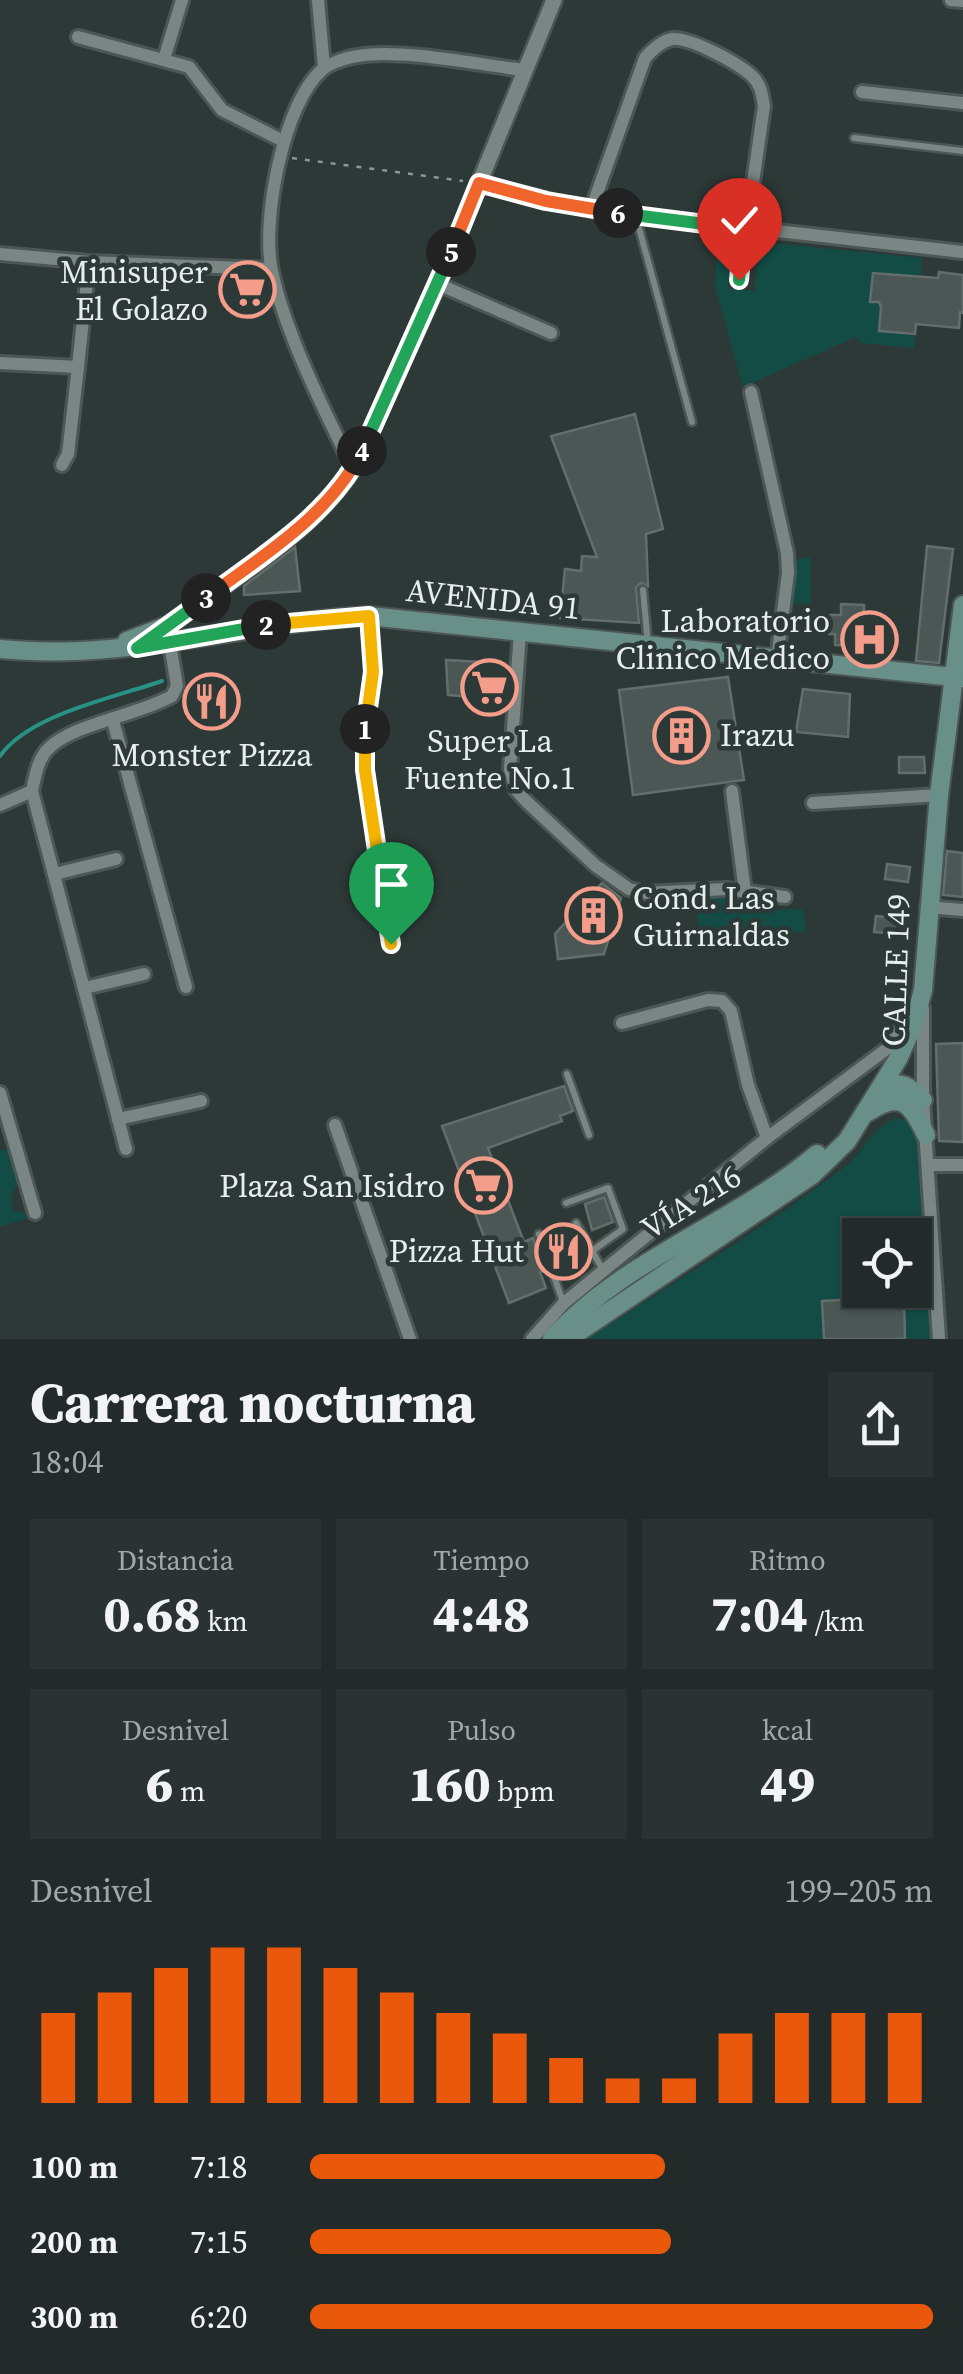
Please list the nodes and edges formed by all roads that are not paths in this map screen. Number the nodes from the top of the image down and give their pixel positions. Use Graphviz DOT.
graph roads {
  1 [pos="182,0"];
  2 [pos="318,0"];
  3 [pos="554,0"];
  4 [pos="951,0"];
  5 [pos="963,1"];
  6 [pos="78,38"];
  7 [pos="164,59"];
  8 [pos="324,68"];
  9 [pos="525,70"];
  10 [pos="862,92"];
  11 [pos="963,103"];
  12 [pos="854,138"];
  13 [pos="282,141"];
  14 [pos="963,151"];
  15 [pos="479,183"];
  16 [pos="592,210"];
  17 [pos="635,216"];
  18 [pos="744,229"];
  19 [pos="963,252"];
  20 [pos="0,254"];
  21 [pos="89,262"];
  22 [pos="271,269"];
  23 [pos="739,280"];
  24 [pos="438,284"];
  25 [pos="551,333"];
  26 [pos="0,364"];
  27 [pos="78,367"];
  28 [pos="751,392"];
  29 [pos="692,422"];
  30 [pos="62,465"];
  31 [pos="353,470"];
  32 [pos="643,590"];
  33 [pos="963,605"];
  34 [pos="369,616"];
  35 [pos="520,632"];
  36 [pos="167,636"];
  37 [pos="648,646"];
  38 [pos="0,649"];
  39 [pos="87,651"];
  40 [pos="777,659"];
  41 [pos="959,677"];
  42 [pos="113,720"];
  43 [pos="732,791"];
  44 [pos="32,792"];
  45 [pos="939,795"];
  46 [pos="812,803"];
  47 [pos="0,805"];
  48 [pos="116,859"];
  49 [pos="55,874"];
  50 [pos="745,892"];
  51 [pos="785,896"];
  52 [pos="927,907"];
  53 [pos="963,910"];
  54 [pos="391,944"];
  55 [pos="144,974"];
  56 [pos="85,988"];
  57 [pos="186,988"];
  58 [pos="923,990"];
  59 [pos="622,1023"];
  60 [pos="567,1074"];
  61 [pos="883,1086"];
  62 [pos="0,1093"];
  63 [pos="922,1100"];
  64 [pos="201,1101"];
  65 [pos="862,1116"];
  66 [pos="118,1119"];
  67 [pos="336,1125"];
  68 [pos="589,1135"];
  69 [pos="926,1135"];
  70 [pos="767,1138"];
  71 [pos="126,1150"];
  72 [pos="928,1165"];
  73 [pos="963,1166"];
  74 [pos="566,1203"];
  75 [pos="34,1213"];
  76 [pos="576,1224"];
  77 [pos="538,1234"];
  78 [pos="592,1251"];
  79 [pos="609,1278"];
  80 [pos="568,1310"];
  81 [pos="410,1339"];
  82 [pos="532,1339"];
  83 [pos="552,1339"];
  84 [pos="568,1339"];
  85 [pos="939,1339"];
  1 -- 7 [label="street"];
  2 -- 8 [label="street"];
  3 -- 9 [label="street"];
  4 -- 5 [label="street"];
  6 -- 7 [label="street"];
  7 -- 13 [label="street"];
  8 -- 9 [label="street"];
  8 -- 13 [label="street"];
  9 -- 15 [label="street"];
  10 -- 11 [label="street"];
  12 -- 14 [label="lane"];
  13 -- 22 [label="street"];
  15 -- 16 [label="street"];
  15 -- 24 [label="street"];
  16 -- 17 [label="street"];
  16 -- 18 [label="street"];
  17 -- 18 [label="street"];
  17 -- 29 [label="lane"];
  18 -- 19 [label="street"];
  18 -- 23 [label="street"];
  20 -- 21 [label="street"];
  21 -- 22 [label="street"];
  21 -- 27 [label="street"];
  22 -- 31 [label="street"];
  24 -- 25 [label="street"];
  24 -- 31 [label="street"];
  26 -- 27 [label="street"];
  27 -- 30 [label="street"];
  28 -- 40 [label="street"];
  31 -- 36 [label="street"];
  32 -- 37 [label="lane"];
  33 -- 41 [label="main road, CALLE 149"];
  34 -- 35 [label="main road, AVENIDA 91"];
  34 -- 36 [label="main road, AVENIDA 91"];
  34 -- 54 [label="street"];
  35 -- 37 [label="main road, AVENIDA 91"];
  35 -- 50 [label="street"];
  36 -- 39 [label="main road"];
  36 -- 39 [label="main road, AVENIDA 91"];
  36 -- 42 [label="street"];
  37 -- 40 [label="main road, AVENIDA 91"];
  38 -- 39 [label="main road"];
  40 -- 41 [label="main road, AVENIDA 91"];
  41 -- 45 [label="main road, CALLE 149"];
  42 -- 44 [label="street"];
  42 -- 57 [label="street"];
  43 -- 50 [label="street"];
  44 -- 47 [label="street"];
  44 -- 49 [label="street"];
  45 -- 46 [label="street"];
  45 -- 52 [label="main road, CALLE 149"];
  48 -- 49 [label="street"];
  49 -- 56 [label="street"];
  50 -- 51 [label="street"];
  52 -- 53 [label="street"];
  52 -- 58 [label="main road, CALLE 149"];
  55 -- 56 [label="street"];
  56 -- 66 [label="street"];
  58 -- 61 [label="main road, VÍA 216"];
  58 -- 63 [label="street, CALLE 149"];
  58 -- 70 [label="street"];
  59 -- 70 [label="street"];
  60 -- 68 [label="lane"];
  61 -- 63 [label="main road"];
  61 -- 65 [label="main road, VÍA 216"];
  62 -- 75 [label="street"];
  63 -- 69 [label="street, CALLE 149"];
  64 -- 66 [label="street"];
  65 -- 69 [label="main road"];
  65 -- 79 [label="main road, VÍA 216"];
  65 -- 84 [label="main road, VÍA 216"];
  66 -- 71 [label="street"];
  67 -- 81 [label="street"];
  69 -- 72 [label="street, CALLE 149"];
  70 -- 79 [label="street"];
  72 -- 73 [label="street"];
  72 -- 85 [label="street, CALLE 149"];
  74 -- 78 [label="lane"];
  76 -- 78 [label="lane"];
  77 -- 80 [label="lane"];
  78 -- 79 [label="lane"];
  79 -- 80 [label="main road, VÍA 216"];
  80 -- 82 [label="street"];
  80 -- 83 [label="main road, VÍA 216"];
}
